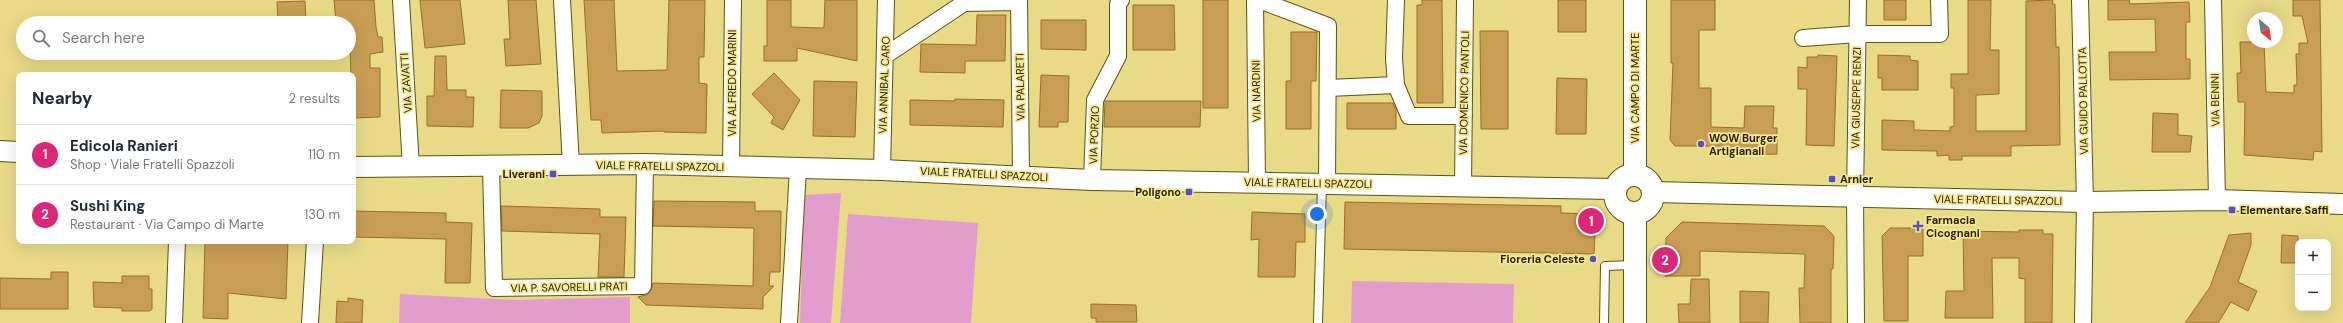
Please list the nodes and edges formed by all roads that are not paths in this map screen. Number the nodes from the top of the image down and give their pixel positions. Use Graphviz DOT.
graph roads {
  1 [pos="401,0"];
  2 [pos="562,0"];
  3 [pos="733,0"];
  4 [pos="886,0"];
  5 [pos="1121,0"];
  6 [pos="1255,0"];
  7 [pos="1259,0"];
  8 [pos="1396,0"];
  9 [pos="1465,0"];
  10 [pos="1635,0"];
  11 [pos="1858,0"];
  12 [pos="1940,0"];
  13 [pos="2080,0"];
  14 [pos="2213,0"];
  15 [pos="964,1"];
  16 [pos="1019,1"];
  17 [pos="1857,34"];
  18 [pos="1803,38"];
  19 [pos="886,54"];
  20 [pos="1396,85"];
  21 [pos="1328,88"];
  22 [pos="1464,116"];
  23 [pos="0,151"];
  24 [pos="16,152"];
  25 [pos="645,164"];
  26 [pos="571,166"];
  27 [pos="356,167"];
  28 [pos="411,167"];
  29 [pos="491,167"];
  30 [pos="732,167"];
  31 [pos="798,169"];
  32 [pos="882,170"];
  33 [pos="1021,175"];
  34 [pos="1635,175"];
  35 [pos="1092,180"];
  36 [pos="1257,181"];
  37 [pos="1325,184"];
  38 [pos="1463,186"];
  39 [pos="1615,189"];
  40 [pos="1653,192"];
  41 [pos="1855,196"];
  42 [pos="2217,200"];
  43 [pos="2085,202"];
  44 [pos="2343,204"];
  45 [pos="1635,214"];
  46 [pos="178,244"];
  47 [pos="315,244"];
  48 [pos="1635,264"];
  49 [pos="174,323"];
  50 [pos="310,323"];
  51 [pos="789,323"];
  52 [pos="1318,323"];
  53 [pos="1604,323"];
  54 [pos="1635,323"];
  55 [pos="1856,323"];
  56 [pos="2083,323"];
  1 -- 28 [label="street, VIA ZAVATTI"];
  2 -- 26 [label="street"];
  3 -- 30 [label="street, VIA ALFREDO MARINI"];
  4 -- 19 [label="street, VIA ANNIBAL CARO"];
  5 -- 35 [label="street, VIA PORZIO"];
  6 -- 36 [label="street, VIA NARDINI"];
  7 -- 21 [label="street"];
  8 -- 20 [label="street"];
  9 -- 22 [label="street, VIA DOMENICO PANTOLI"];
  10 -- 34 [label="main road, VIA CAMPO DI MARTE"];
  11 -- 17 [label="street, VIA GIUSEPPE RENZI"];
  12 -- 17 [label="street"];
  13 -- 43 [label="street, VIA GUIDO PALLOTTA"];
  14 -- 42 [label="street, VIA BENINI"];
  15 -- 16 [label="street"];
  15 -- 19 [label="street"];
  16 -- 33 [label="street, VIA PALARETI"];
  17 -- 18 [label="street"];
  17 -- 41 [label="street, VIA GIUSEPPE RENZI"];
  19 -- 32 [label="street, VIA ANNIBAL CARO"];
  20 -- 21 [label="street"];
  20 -- 22 [label="street"];
  21 -- 37 [label="street"];
  22 -- 38 [label="street, VIA DOMENICO PANTOLI"];
  23 -- 24 [label="street"];
  25 -- 26 [label="street, VIALE FRATELLI SPAZZOLI"];
  25 -- 29 [label="street, VIA P. SAVORELLI PRATI"];
  25 -- 30 [label="street, VIALE FRATELLI SPAZZOLI"];
  26 -- 29 [label="street, VIALE FRATELLI SPAZZOLI"];
  27 -- 28 [label="street, VIALE FRATELLI SPAZZOLI"];
  28 -- 29 [label="street, VIALE FRATELLI SPAZZOLI"];
  30 -- 31 [label="street, VIALE FRATELLI SPAZZOLI"];
  31 -- 32 [label="street, VIALE FRATELLI SPAZZOLI"];
  31 -- 51 [label="street"];
  32 -- 33 [label="street, VIALE FRATELLI SPAZZOLI"];
  33 -- 35 [label="street, VIALE FRATELLI SPAZZOLI"];
  34 -- 39 [label="main road"];
  34 -- 40 [label="main road"];
  35 -- 36 [label="street, VIALE FRATELLI SPAZZOLI"];
  36 -- 37 [label="street, VIALE FRATELLI SPAZZOLI"];
  37 -- 38 [label="street, VIALE FRATELLI SPAZZOLI"];
  37 -- 52 [label="lane"];
  38 -- 39 [label="street, VIALE FRATELLI SPAZZOLI"];
  39 -- 45 [label="main road"];
  40 -- 41 [label="street, VIALE FRATELLI SPAZZOLI"];
  40 -- 45 [label="main road"];
  41 -- 43 [label="street, VIALE FRATELLI SPAZZOLI"];
  41 -- 55 [label="street, VIA GIUSEPPE RENZI"];
  42 -- 43 [label="street, VIALE FRATELLI SPAZZOLI"];
  42 -- 44 [label="street, VIALE FRATELLI SPAZZOLI"];
  43 -- 56 [label="street, VIA GUIDO PALLOTTA"];
  45 -- 48 [label="main road"];
  46 -- 49 [label="street"];
  47 -- 50 [label="street"];
  48 -- 53 [label="lane"];
  48 -- 54 [label="main road"];
}
